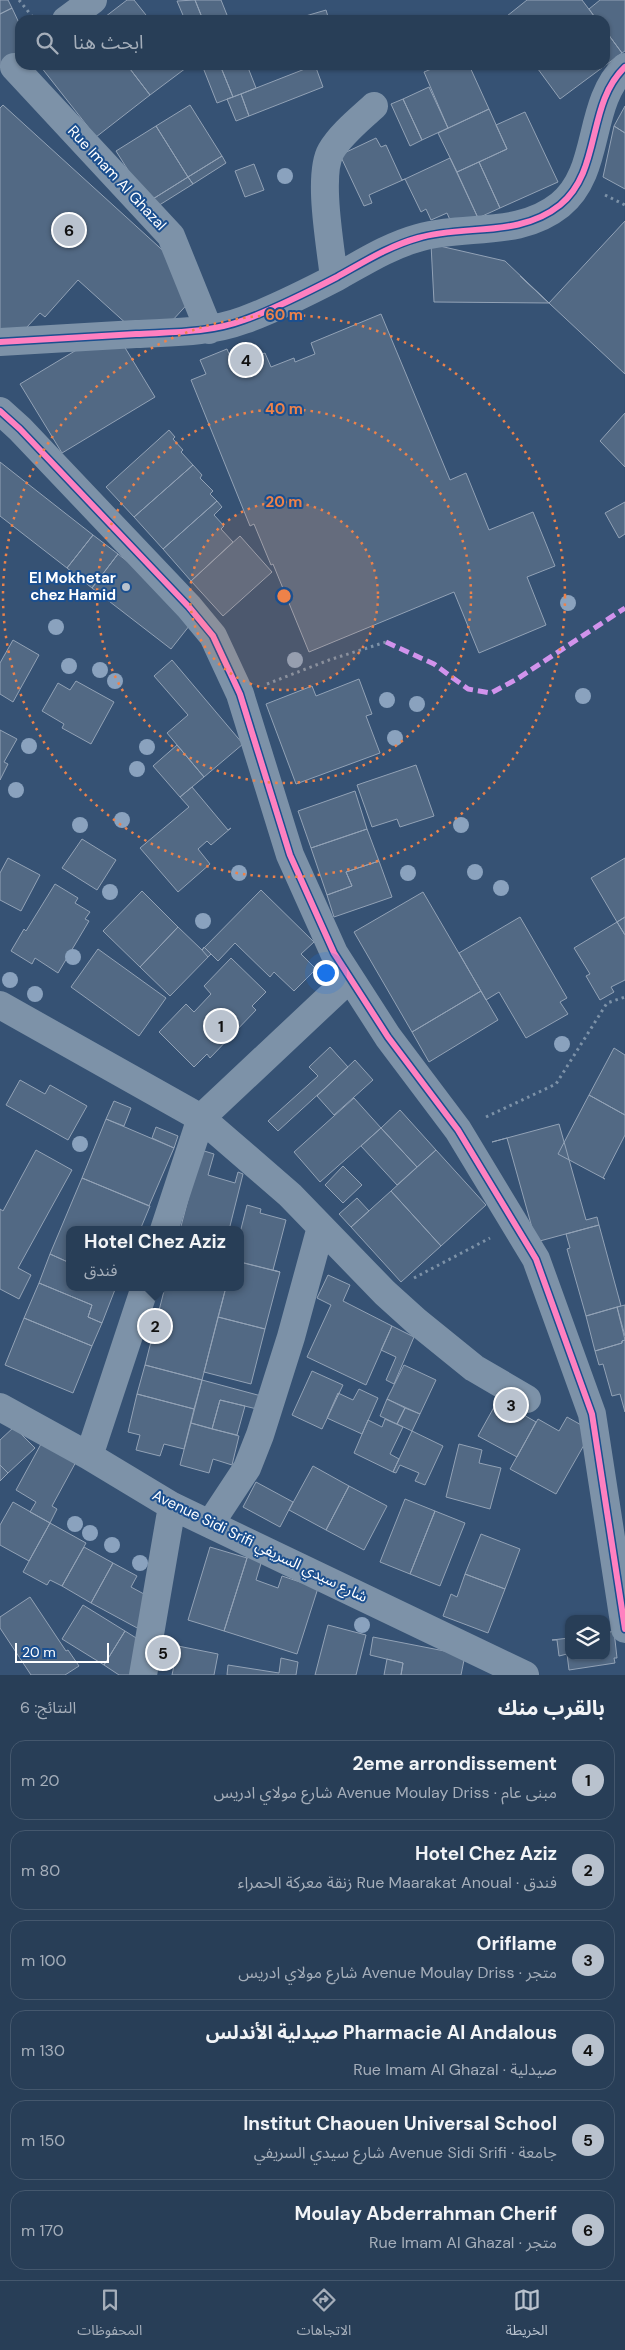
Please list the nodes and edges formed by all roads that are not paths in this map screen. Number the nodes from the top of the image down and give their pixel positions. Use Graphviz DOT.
graph roads {
  1 [pos="93,0"];
  2 [pos="73,15"];
  3 [pos="625,67"];
  4 [pos="11,69"];
  5 [pos="374,106"];
  6 [pos="334,278"];
  7 [pos="209,330"];
  8 [pos="0,342"];
  9 [pos="0,411"];
  10 [pos="350,978"];
  11 [pos="0,1005"];
  12 [pos="201,1118"];
  13 [pos="165,1226"];
  14 [pos="321,1227"];
  15 [pos="144,1291"];
  16 [pos="528,1399"];
  17 [pos="0,1407"];
  18 [pos="89,1456"];
  19 [pos="172,1506"];
  20 [pos="210,1524"];
  21 [pos="625,1629"];
  22 [pos="143,1675"];
  23 [pos="525,1675"];
  1 -- 2 [label="street"];
  3 -- 6 [label="street"];
  4 -- 7 [label="street, Rue Imam Al Ghazal"];
  5 -- 6 [label="street"];
  6 -- 7 [label="street"];
  7 -- 8 [label="street"];
  9 -- 10 [label="street"];
  10 -- 12 [label="street"];
  10 -- 21 [label="street"];
  11 -- 12 [label="street"];
  12 -- 13 [label="street"];
  12 -- 14 [label="street"];
  14 -- 16 [label="street"];
  14 -- 20 [label="street"];
  15 -- 18 [label="street"];
  17 -- 18 [label="street, Avenue Sidi Srifi شارع سيدي السريفي"];
  18 -- 19 [label="street, Avenue Sidi Srifi شارع سيدي السريفي"];
  19 -- 20 [label="street, Avenue Sidi Srifi شارع سيدي السريفي"];
  19 -- 22 [label="street"];
  20 -- 23 [label="street, Avenue Sidi Srifi شارع سيدي السريفي"];
}
